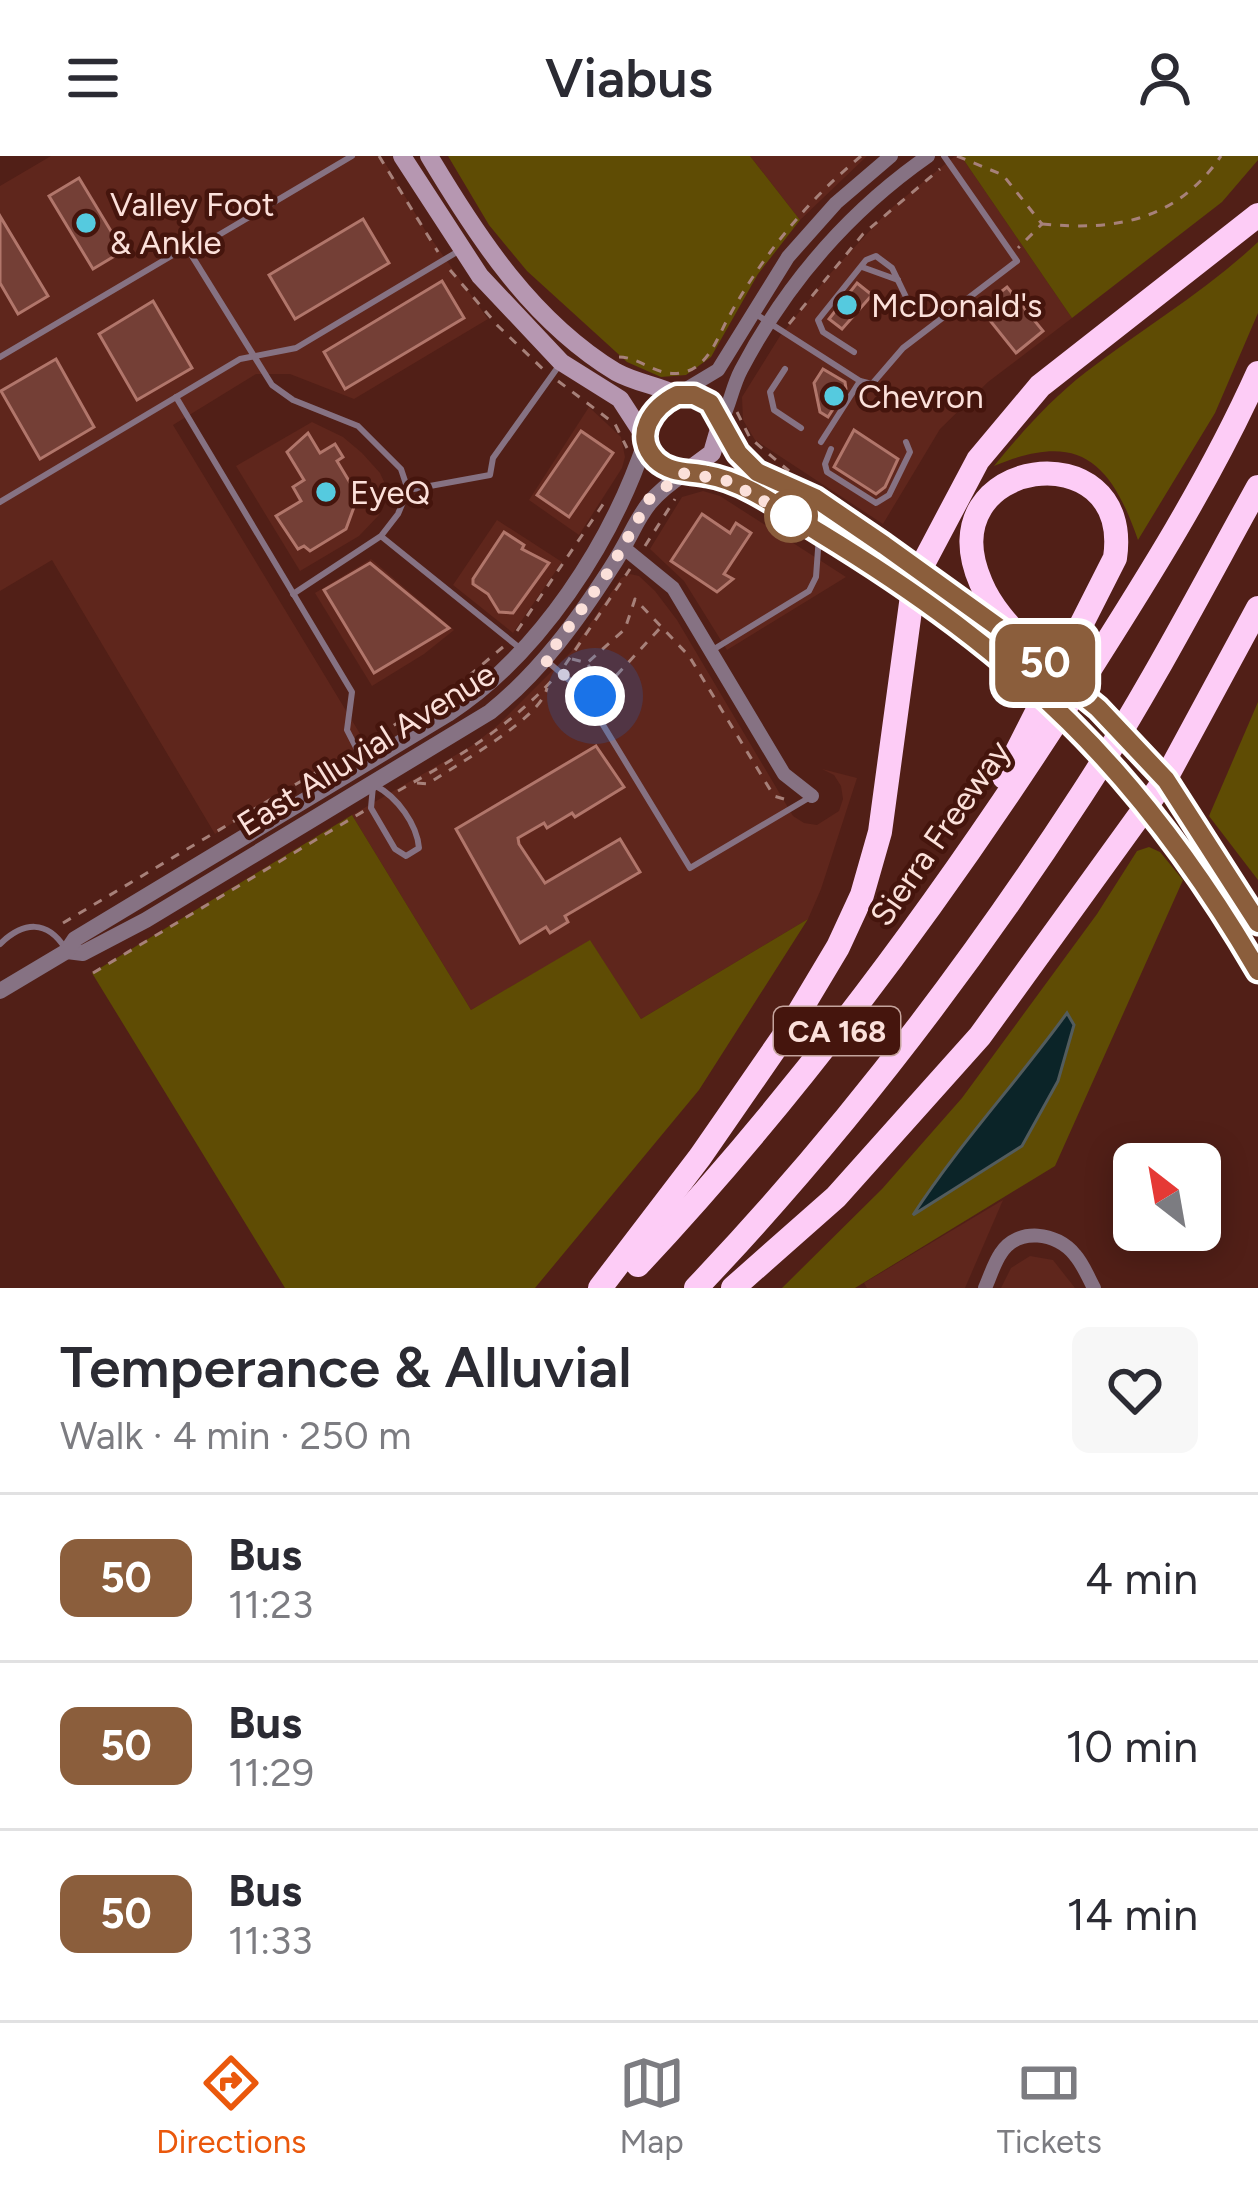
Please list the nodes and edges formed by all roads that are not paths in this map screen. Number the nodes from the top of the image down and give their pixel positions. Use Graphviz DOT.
graph roads {
  1 [pos="352,156"];
  2 [pos="402,156"];
  3 [pos="416,156"];
  4 [pos="428,156"];
  5 [pos="891,156"];
  6 [pos="928,156"];
  7 [pos="952,157"];
  8 [pos="1258,214"];
  9 [pos="484,244"];
  10 [pos="187,248"];
  11 [pos="461,250"];
  12 [pos="860,266"];
  13 [pos="898,280"];
  14 [pos="906,297"];
  15 [pos="751,311"];
  16 [pos="769,321"];
  17 [pos="854,352"];
  18 [pos="250,355"];
  19 [pos="0,357"];
  20 [pos="561,362"];
  21 [pos="785,369"];
  22 [pos="1258,373"];
  23 [pos="860,381"];
  24 [pos="677,395"];
  25 [pos="176,397"];
  26 [pos="721,422"];
  27 [pos="801,428"];
  28 [pos="646,440"];
  29 [pos="821,442"];
  30 [pos="906,442"];
  31 [pos="831,449"];
  32 [pos="753,469"];
  33 [pos="685,473"];
  34 [pos="1258,487"];
  35 [pos="740,488"];
  36 [pos="408,490"];
  37 [pos="0,502"];
  38 [pos="820,532"];
  39 [pos="382,536"];
  40 [pos="624,548"];
  41 [pos="585,563"];
  42 [pos="915,580"];
  43 [pos="293,593"];
  44 [pos="1258,608"];
  45 [pos="711,650"];
  46 [pos="524,651"];
  47 [pos="1038,657"];
  48 [pos="545,660"];
  49 [pos="1028,750"];
  50 [pos="364,764"];
  51 [pos="1166,780"];
  52 [pos="373,784"];
  53 [pos="812,796"];
  54 [pos="1148,805"];
  55 [pos="1258,923"];
  56 [pos="0,944"];
  57 [pos="67,951"];
  58 [pos="1258,970"];
  59 [pos="1,989"];
  60 [pos="600,1288"];
  61 [pos="616,1288"];
  62 [pos="696,1288"];
  63 [pos="733,1288"];
  64 [pos="985,1288"];
  65 [pos="1094,1288"];
  1 -- 10 [label="lane"];
  2 -- 11 [label="main road"];
  3 -- 9 [label="main road"];
  4 -- 9 [label="main road"];
  5 -- 15 [label="street"];
  6 -- 16 [label="street"];
  7 -- 23 [label="lane"];
  8 -- 42 [label="highway"];
  9 -- 24 [label="main road"];
  10 -- 18 [label="lane"];
  10 -- 19 [label="lane"];
  11 -- 18 [label="lane"];
  11 -- 20 [label="main road"];
  12 -- 13 [label="lane"];
  12 -- 13 [label="lane"];
  12 -- 17 [label="lane"];
  13 -- 14 [label="lane"];
  15 -- 16 [label="lane"];
  15 -- 24 [label="street"];
  16 -- 23 [label="lane"];
  16 -- 26 [label="street"];
  18 -- 25 [label="lane"];
  18 -- 36 [label="lane"];
  20 -- 28 [label="main road"];
  20 -- 36 [label="lane"];
  21 -- 27 [label="lane"];
  22 -- 49 [label="highway, Sierra Freeway"];
  23 -- 29 [label="lane"];
  24 -- 26 [label="main road"];
  24 -- 28 [label="main road"];
  25 -- 37 [label="lane"];
  25 -- 43 [label="lane"];
  26 -- 32 [label="main road"];
  26 -- 33 [label="main road"];
  28 -- 33 [label="main road"];
  28 -- 41 [label="street, East Alluvial Avenue"];
  30 -- 31 [label="lane"];
  32 -- 35 [label="lane"];
  32 -- 42 [label="main road"];
  33 -- 35 [label="main road"];
  33 -- 40 [label="street, East Alluvial Avenue"];
  34 -- 62 [label="highway, CA 168"];
  35 -- 38 [label="main road"];
  36 -- 39 [label="lane"];
  38 -- 42 [label="main road"];
  38 -- 45 [label="lane"];
  39 -- 43 [label="lane"];
  39 -- 46 [label="lane"];
  40 -- 41 [label="lane"];
  40 -- 45 [label="street"];
  40 -- 48 [label="street, East Alluvial Avenue"];
  41 -- 46 [label="street, East Alluvial Avenue"];
  42 -- 47 [label="main road"];
  42 -- 54 [label="main road"];
  42 -- 60 [label="highway"];
  43 -- 50 [label="lane"];
  44 -- 51 [label="highway"];
  45 -- 53 [label="street"];
  46 -- 50 [label="street, East Alluvial Avenue"];
  47 -- 49 [label="highway"];
  47 -- 51 [label="main road"];
  48 -- 52 [label="street, East Alluvial Avenue"];
  48 -- 53 [label="lane"];
  49 -- 61 [label="highway, Sierra Freeway / CA 168"];
  50 -- 52 [label="lane"];
  50 -- 57 [label="street, East Alluvial Avenue"];
  51 -- 54 [label="highway"];
  51 -- 55 [label="main road"];
  52 -- 52 [label="lane"];
  52 -- 57 [label="street, East Alluvial Avenue"];
  54 -- 58 [label="main road"];
  54 -- 63 [label="highway"];
  56 -- 57 [label="lane"];
  57 -- 59 [label="street, East Alluvial Avenue"];
  64 -- 65 [label="street"];
}
